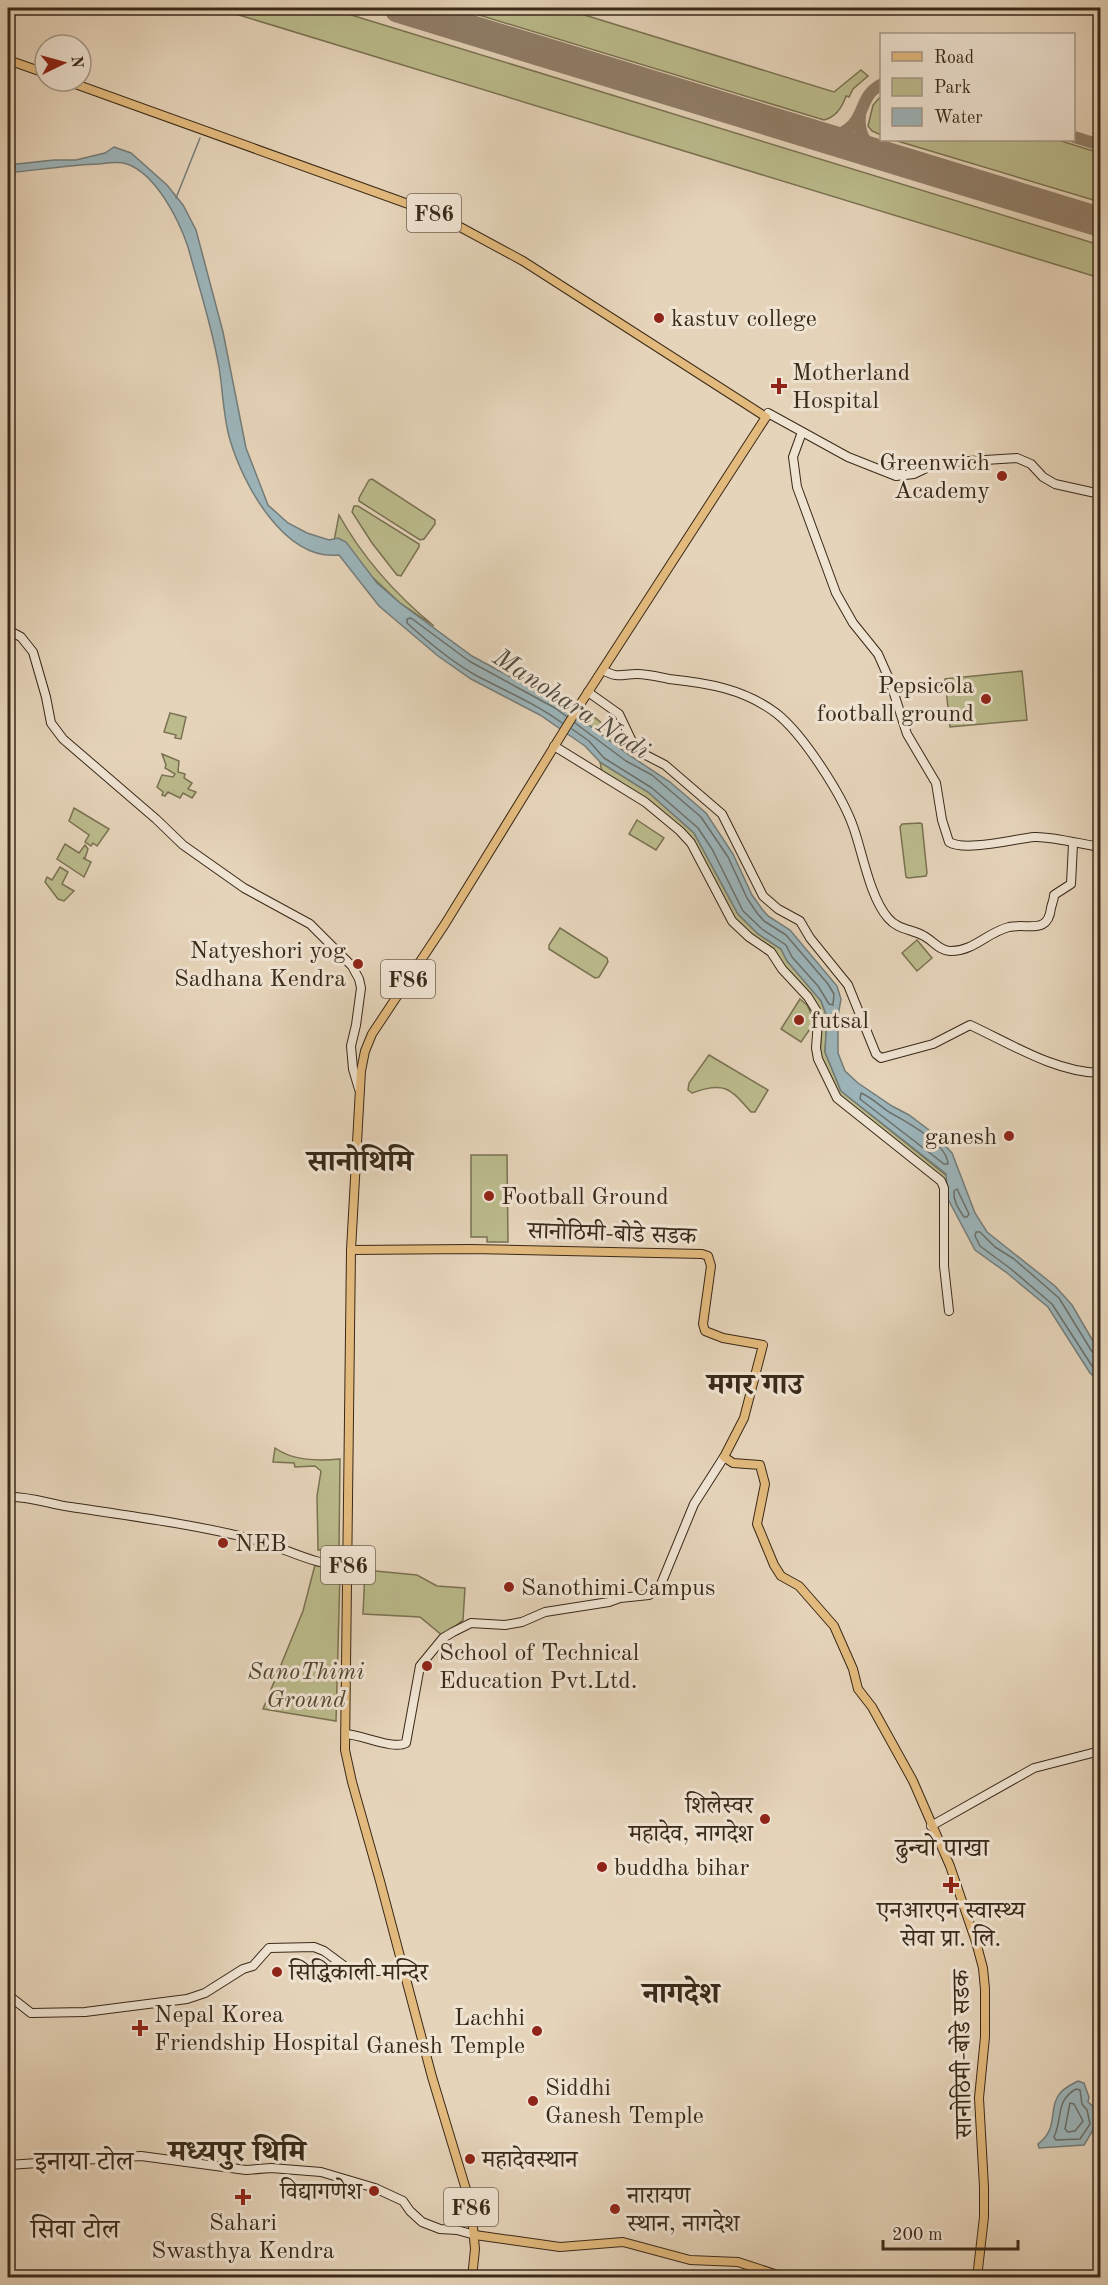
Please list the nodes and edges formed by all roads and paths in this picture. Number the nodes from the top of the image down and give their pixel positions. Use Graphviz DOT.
graph roads {
  1 [pos="8,60"];
  2 [pos="33,69"];
  3 [pos="93,90"];
  4 [pos="766,417"];
  5 [pos="802,432"];
  6 [pos="1101,494"];
  7 [pos="8,630"];
  8 [pos="603,670"];
  9 [pos="588,692"];
  10 [pos="557,742"];
  11 [pos="1073,844"];
  12 [pos="1101,849"];
  13 [pos="1101,1074"];
  14 [pos="359,1089"];
  15 [pos="351,1250"];
  16 [pos="949,1311"];
  17 [pos="724,1457"];
  18 [pos="8,1497"];
  19 [pos="348,1566"];
  20 [pos="346,1734"];
  21 [pos="1101,1751"];
  22 [pos="931,1826"];
  23 [pos="403,1970"];
  24 [pos="8,1995"];
  25 [pos="8,2165"];
  26 [pos="475,2235"];
  27 [pos="472,2277"];
  28 [pos="787,2277"];
  29 [pos="977,2277"];
  1 -- 2 [label="main road"];
  3 -- 4 [label="main road, F86"];
  4 -- 5 [label="street"];
  4 -- 8 [label="main road, F86"];
  5 -- 6 [label="street"];
  5 -- 11 [label="street"];
  7 -- 14 [label="street"];
  8 -- 9 [label="main road, F86"];
  8 -- 11 [label="street"];
  9 -- 10 [label="main road, F86"];
  9 -- 13 [label="street"];
  10 -- 14 [label="main road, F86"];
  10 -- 16 [label="street"];
  11 -- 12 [label="street"];
  14 -- 15 [label="main road, F86"];
  15 -- 17 [label="main road, सानोठिमी-बोडे सडक"];
  15 -- 19 [label="main road, F86"];
  17 -- 20 [label="street"];
  17 -- 22 [label="main road, सानोठिमी-बोडे सडक"];
  18 -- 19 [label="street"];
  19 -- 20 [label="main road, F86"];
  20 -- 23 [label="main road, F86"];
  21 -- 22 [label="street"];
  22 -- 29 [label="main road, सानोठिमी-बोडे सडक"];
  23 -- 24 [label="street"];
  23 -- 26 [label="main road, F86"];
  25 -- 26 [label="street"];
  26 -- 27 [label="main road, F86"];
  26 -- 28 [label="main road"];
}
